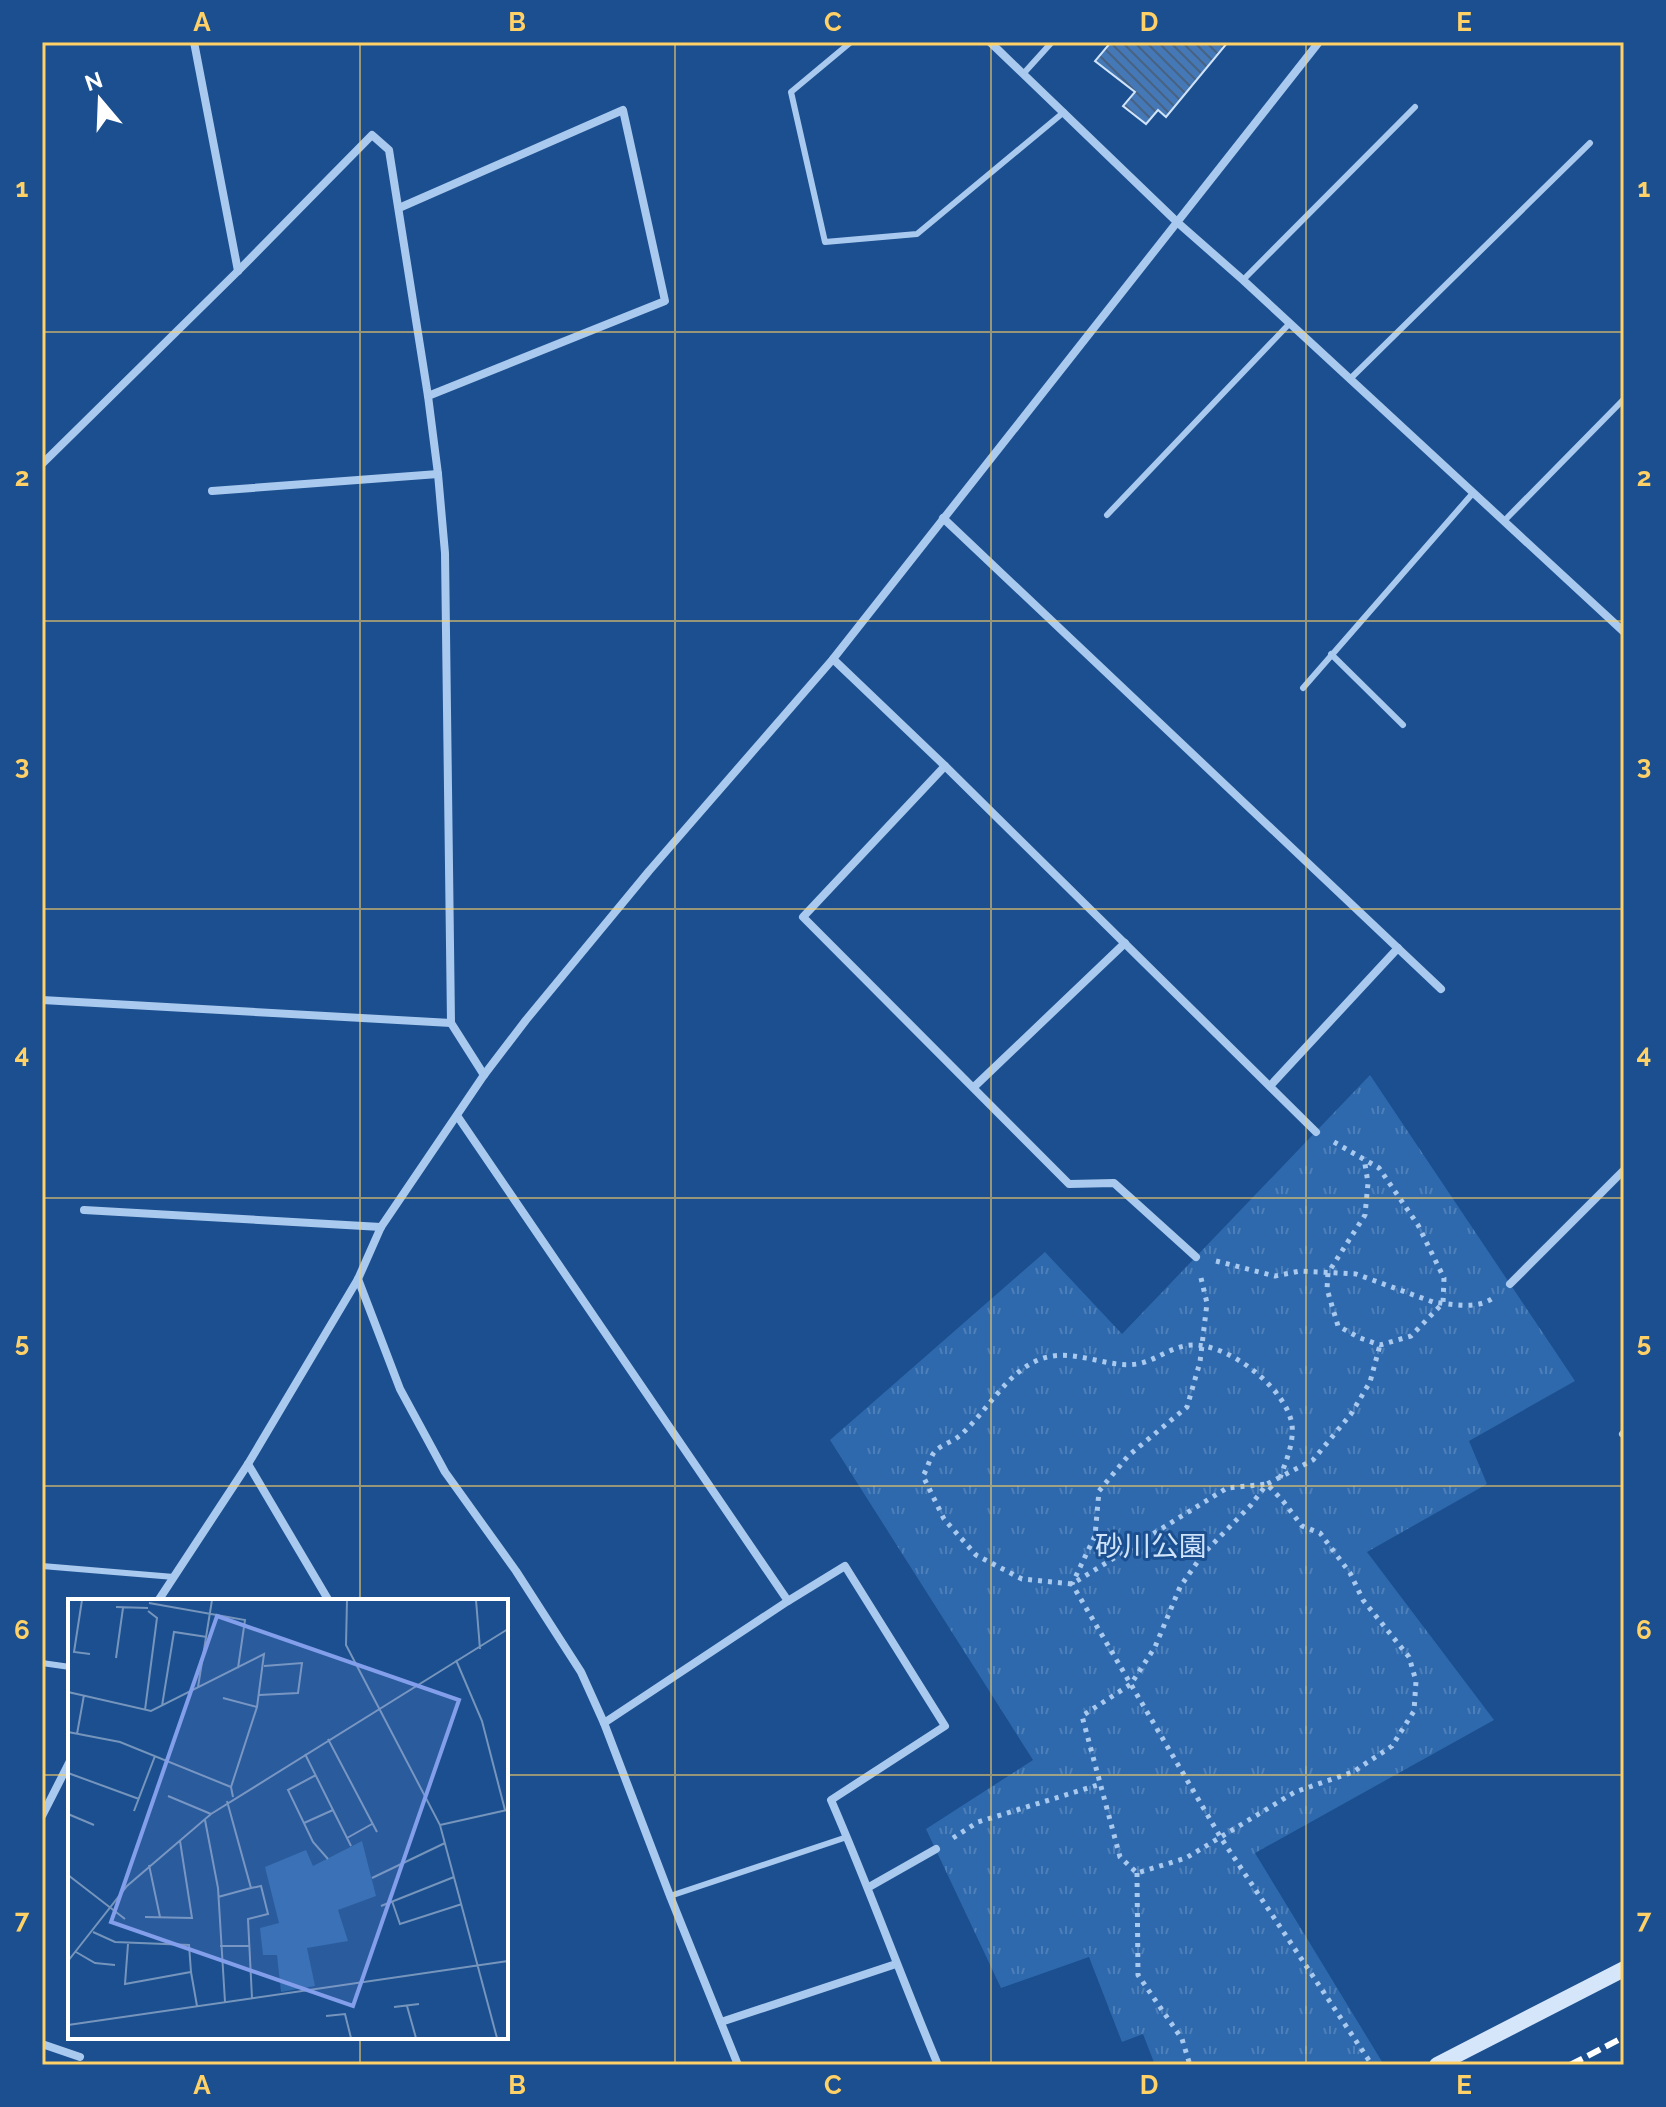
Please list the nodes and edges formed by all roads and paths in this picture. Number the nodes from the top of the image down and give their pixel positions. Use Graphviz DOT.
graph roads {
  1 [pos="194,42"];
  2 [pos="851,42"];
  3 [pos="990,42"];
  4 [pos="1052,42"];
  5 [pos="1319,42"];
  6 [pos="1024,73"];
  7 [pos="1415,107"];
  8 [pos="1064,112"];
  9 [pos="1590,143"];
  10 [pos="399,208"];
  11 [pos="1177,222"];
  12 [pos="238,271"];
  13 [pos="1243,280"];
  14 [pos="1290,323"];
  15 [pos="1350,379"];
  16 [pos="428,396"];
  17 [pos="1624,399"];
  18 [pos="42,464"];
  19 [pos="438,474"];
  20 [pos="212,491"];
  21 [pos="1473,493"];
  22 [pos="1107,515"];
  23 [pos="943,518"];
  24 [pos="1504,521"];
  25 [pos="1624,632"];
  26 [pos="1331,654"];
  27 [pos="833,659"];
  28 [pos="1303,688"];
  29 [pos="1403,725"];
  30 [pos="945,766"];
  31 [pos="1125,943"];
  32 [pos="1398,948"];
  33 [pos="1441,989"];
  34 [pos="42,1000"];
  35 [pos="451,1023"];
  36 [pos="484,1075"];
  37 [pos="1270,1086"];
  38 [pos="974,1087"];
  39 [pos="458,1117"];
  40 [pos="1316,1132"];
  41 [pos="1364,1158"];
  42 [pos="1624,1170"];
  43 [pos="84,1210"];
  44 [pos="381,1227"];
  45 [pos="1196,1257"];
  46 [pos="1328,1273"];
  47 [pos="358,1279"];
  48 [pos="1510,1284"];
  49 [pos="1443,1303"];
  50 [pos="1202,1345"];
  51 [pos="1380,1345"];
  52 [pos="248,1464"];
  53 [pos="1280,1478"];
  54 [pos="1267,1484"];
  55 [pos="42,1566"];
  56 [pos="174,1577"];
  57 [pos="1072,1584"];
  58 [pos="159,1599"];
  59 [pos="328,1599"];
  60 [pos="788,1601"];
  61 [pos="42,1663"];
  62 [pos="68,1667"];
  63 [pos="1131,1684"];
  64 [pos="604,1723"];
  65 [pos="68,1765"];
  66 [pos="1101,1784"];
  67 [pos="42,1816"];
  68 [pos="847,1837"];
  69 [pos="1221,1838"];
  70 [pos="936,1849"];
  71 [pos="1137,1873"];
  72 [pos="869,1887"];
  73 [pos="670,1896"];
  74 [pos="896,1964"];
  75 [pos="1624,1969"];
  76 [pos="721,2022"];
  77 [pos="42,2044"];
  78 [pos="80,2057"];
  79 [pos="738,2065"];
  80 [pos="938,2065"];
  81 [pos="1190,2065"];
  82 [pos="1372,2065"];
  83 [pos="1437,2065"];
  1 -- 12 [label="street"];
  2 -- 8 [label="lane"];
  3 -- 6 [label="street"];
  4 -- 6 [label="lane"];
  5 -- 11 [label="street"];
  6 -- 8 [label="street"];
  7 -- 13 [label="lane"];
  8 -- 11 [label="street"];
  9 -- 15 [label="lane"];
  10 -- 12 [label="street"];
  10 -- 16 [label="street"];
  10 -- 16 [label="street"];
  11 -- 13 [label="street"];
  11 -- 23 [label="street"];
  12 -- 18 [label="street"];
  13 -- 14 [label="street"];
  14 -- 15 [label="street"];
  14 -- 22 [label="lane"];
  15 -- 21 [label="street"];
  16 -- 19 [label="street"];
  17 -- 24 [label="lane"];
  19 -- 20 [label="street"];
  19 -- 35 [label="street"];
  21 -- 24 [label="street"];
  21 -- 26 [label="lane"];
  23 -- 27 [label="street"];
  23 -- 32 [label="street"];
  24 -- 25 [label="street"];
  26 -- 28 [label="lane"];
  26 -- 29 [label="lane"];
  27 -- 30 [label="street"];
  27 -- 36 [label="street"];
  30 -- 31 [label="street"];
  30 -- 38 [label="street"];
  31 -- 37 [label="street"];
  31 -- 38 [label="street"];
  32 -- 33 [label="street"];
  32 -- 37 [label="street"];
  34 -- 35 [label="street"];
  35 -- 36 [label="street"];
  36 -- 39 [label="street"];
  37 -- 40 [label="street"];
  38 -- 45 [label="street"];
  39 -- 44 [label="street"];
  39 -- 60 [label="street"];
  40 -- 41 [label="path"];
  41 -- 46 [label="path"];
  41 -- 49 [label="path"];
  42 -- 48 [label="street"];
  43 -- 44 [label="street"];
  44 -- 47 [label="street"];
  45 -- 46 [label="path"];
  45 -- 50 [label="path"];
  46 -- 49 [label="path"];
  46 -- 51 [label="path"];
  47 -- 52 [label="street"];
  47 -- 64 [label="street"];
  48 -- 49 [label="path"];
  49 -- 51 [label="path"];
  50 -- 53 [label="path"];
  50 -- 57 [label="path"];
  50 -- 57 [label="path"];
  51 -- 53 [label="path"];
  52 -- 56 [label="street"];
  52 -- 59 [label="street"];
  53 -- 54 [label="path"];
  54 -- 57 [label="path"];
  54 -- 63 [label="path"];
  54 -- 69 [label="path"];
  55 -- 56 [label="lane"];
  56 -- 58 [label="street"];
  57 -- 63 [label="path"];
  60 -- 64 [label="street"];
  60 -- 68 [label="street"];
  61 -- 62 [label="lane"];
  63 -- 66 [label="path"];
  63 -- 69 [label="path"];
  64 -- 73 [label="street"];
  65 -- 67 [label="street"];
  66 -- 70 [label="path"];
  66 -- 71 [label="path"];
  68 -- 72 [label="street"];
  68 -- 73 [label="lane"];
  69 -- 71 [label="path"];
  69 -- 82 [label="path"];
  70 -- 72 [label="street"];
  71 -- 81 [label="path"];
  72 -- 74 [label="street"];
  73 -- 76 [label="street"];
  74 -- 76 [label="street"];
  74 -- 80 [label="street"];
  75 -- 83 [label="street"];
  76 -- 79 [label="street"];
  77 -- 78 [label="street"];
}
